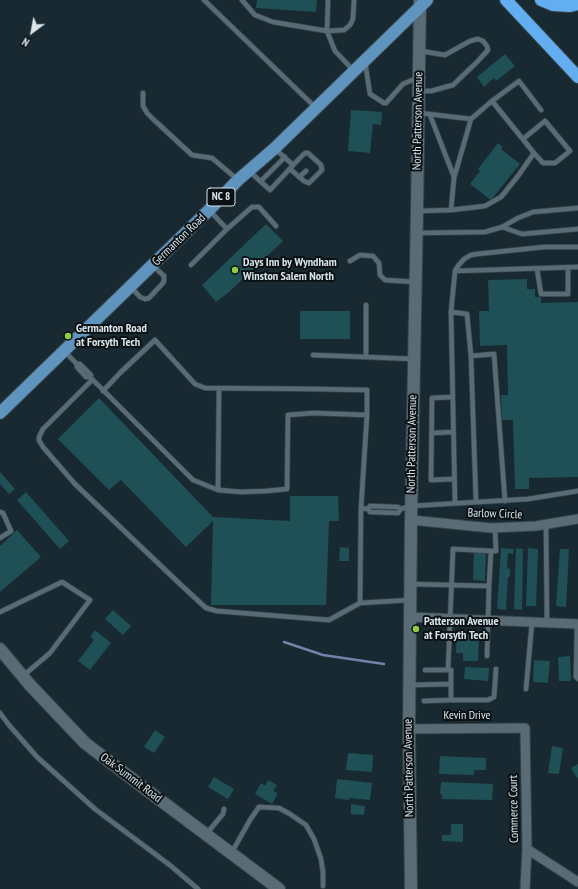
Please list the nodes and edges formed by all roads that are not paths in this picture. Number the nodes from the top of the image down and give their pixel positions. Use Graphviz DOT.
graph roads {
  1 [pos="204,0"];
  2 [pos="242,0"];
  3 [pos="328,0"];
  4 [pos="354,0"];
  5 [pos="506,0"];
  6 [pos="541,0"];
  7 [pos="422,2"];
  8 [pos="578,4"];
  9 [pos="327,31"];
  10 [pos="419,51"];
  11 [pos="365,60"];
  12 [pos="354,70"];
  13 [pos="578,76"];
  14 [pos="418,77"];
  15 [pos="418,91"];
  16 [pos="143,93"];
  17 [pos="492,101"];
  18 [pos="315,108"];
  19 [pos="541,110"];
  20 [pos="418,113"];
  21 [pos="430,115"];
  22 [pos="472,119"];
  23 [pos="523,139"];
  24 [pos="275,148"];
  25 [pos="534,153"];
  26 [pos="285,157"];
  27 [pos="292,167"];
  28 [pos="249,170"];
  29 [pos="306,171"];
  30 [pos="299,177"];
  31 [pos="454,178"];
  32 [pos="238,180"];
  33 [pos="261,181"];
  34 [pos="578,208"];
  35 [pos="209,210"];
  36 [pos="451,210"];
  37 [pos="417,211"];
  38 [pos="276,226"];
  39 [pos="502,227"];
  40 [pos="227,229"];
  41 [pos="578,229"];
  42 [pos="416,233"];
  43 [pos="578,247"];
  44 [pos="350,260"];
  45 [pos="152,265"];
  46 [pos="191,265"];
  47 [pos="578,267"];
  48 [pos="568,268"];
  49 [pos="537,269"];
  50 [pos="456,271"];
  51 [pos="415,282"];
  52 [pos="130,287"];
  53 [pos="366,305"];
  54 [pos="451,312"];
  55 [pos="64,351"];
  56 [pos="312,355"];
  57 [pos="472,356"];
  58 [pos="366,357"];
  59 [pos="414,359"];
  60 [pos="91,379"];
  61 [pos="219,388"];
  62 [pos="103,390"];
  63 [pos="452,397"];
  64 [pos="0,413"];
  65 [pos="367,415"];
  66 [pos="453,432"];
  67 [pos="432,433"];
  68 [pos="454,479"];
  69 [pos="218,490"];
  70 [pos="578,490"];
  71 [pos="505,501"];
  72 [pos="476,502"];
  73 [pos="455,503"];
  74 [pos="361,508"];
  75 [pos="406,508"];
  76 [pos="0,512"];
  77 [pos="578,519"];
  78 [pos="411,520"];
  79 [pos="546,525"];
  80 [pos="495,528"];
  81 [pos="0,538"];
  82 [pos="491,550"];
  83 [pos="410,584"];
  84 [pos="451,585"];
  85 [pos="489,586"];
  86 [pos="410,600"];
  87 [pos="360,603"];
  88 [pos="0,612"];
  89 [pos="410,617"];
  90 [pos="451,618"];
  91 [pos="488,620"];
  92 [pos="532,622"];
  93 [pos="547,623"];
  94 [pos="577,624"];
  95 [pos="0,648"];
  96 [pos="486,656"];
  97 [pos="496,669"];
  98 [pos="425,670"];
  99 [pos="448,670"];
  100 [pos="23,676"];
  101 [pos="578,679"];
  102 [pos="451,684"];
  103 [pos="409,685"];
  104 [pos="526,689"];
  105 [pos="452,700"];
  106 [pos="424,701"];
  107 [pos="0,713"];
  108 [pos="409,728"];
  109 [pos="525,728"];
  110 [pos="224,809"];
  111 [pos="206,835"];
  112 [pos="526,849"];
  113 [pos="231,853"];
  114 [pos="578,882"];
  115 [pos="322,886"];
  116 [pos="198,889"];
  117 [pos="279,889"];
  118 [pos="411,889"];
  119 [pos="525,889"];
  1 -- 18 [label="lane"];
  2 -- 9 [label="lane"];
  3 -- 9 [label="lane"];
  4 -- 9 [label="lane"];
  5 -- 13 [label="highway"];
  6 -- 8 [label="highway"];
  7 -- 10 [label="main road, North Patterson Avenue"];
  7 -- 11 [label="main road, Germanton Road / NC 8"];
  9 -- 12 [label="lane"];
  10 -- 14 [label="main road, North Patterson Avenue"];
  10 -- 15 [label="lane"];
  11 -- 12 [label="main road, Germanton Road / NC 8"];
  11 -- 14 [label="lane"];
  12 -- 18 [label="main road, Germanton Road / NC 8"];
  14 -- 15 [label="main road, North Patterson Avenue"];
  15 -- 20 [label="main road, North Patterson Avenue"];
  16 -- 32 [label="lane"];
  17 -- 19 [label="lane"];
  17 -- 22 [label="lane"];
  17 -- 23 [label="lane"];
  18 -- 24 [label="main road, Germanton Road / NC 8"];
  20 -- 21 [label="lane"];
  20 -- 37 [label="main road, North Patterson Avenue"];
  21 -- 22 [label="lane"];
  21 -- 31 [label="lane"];
  22 -- 31 [label="lane"];
  23 -- 25 [label="lane"];
  23 -- 25 [label="lane"];
  24 -- 26 [label="lane"];
  24 -- 28 [label="main road, Germanton Road / NC 8"];
  25 -- 36 [label="lane"];
  26 -- 27 [label="lane"];
  26 -- 33 [label="lane"];
  27 -- 30 [label="lane"];
  27 -- 30 [label="lane"];
  27 -- 33 [label="lane"];
  28 -- 32 [label="main road, Germanton Road / NC 8"];
  28 -- 33 [label="lane"];
  29 -- 30 [label="lane"];
  31 -- 36 [label="lane"];
  32 -- 35 [label="main road, Germanton Road / NC 8"];
  34 -- 39 [label="lane"];
  35 -- 40 [label="lane"];
  35 -- 45 [label="main road, Germanton Road / NC 8"];
  36 -- 37 [label="lane"];
  37 -- 42 [label="main road, North Patterson Avenue"];
  38 -- 40 [label="lane"];
  39 -- 41 [label="lane"];
  39 -- 42 [label="lane"];
  40 -- 46 [label="lane"];
  42 -- 51 [label="main road, North Patterson Avenue"];
  43 -- 50 [label="lane"];
  44 -- 51 [label="lane"];
  45 -- 52 [label="main road, Germanton Road / NC 8"];
  45 -- 52 [label="lane"];
  47 -- 48 [label="lane"];
  48 -- 49 [label="lane"];
  48 -- 49 [label="lane"];
  49 -- 50 [label="lane"];
  50 -- 54 [label="lane"];
  51 -- 59 [label="main road, North Patterson Avenue"];
  52 -- 55 [label="main road, Germanton Road / NC 8"];
  53 -- 58 [label="lane"];
  54 -- 57 [label="lane"];
  54 -- 63 [label="lane"];
  55 -- 60 [label="lane"];
  55 -- 64 [label="main road, Germanton Road / NC 8"];
  56 -- 58 [label="lane"];
  57 -- 71 [label="lane"];
  57 -- 72 [label="lane"];
  58 -- 59 [label="lane"];
  59 -- 75 [label="main road, North Patterson Avenue"];
  60 -- 62 [label="lane"];
  60 -- 87 [label="lane"];
  61 -- 62 [label="lane"];
  61 -- 65 [label="lane"];
  61 -- 69 [label="lane"];
  62 -- 69 [label="lane"];
  63 -- 66 [label="lane"];
  63 -- 67 [label="lane"];
  65 -- 69 [label="lane"];
  65 -- 74 [label="lane"];
  66 -- 67 [label="lane"];
  66 -- 68 [label="lane"];
  67 -- 68 [label="lane"];
  68 -- 73 [label="lane"];
  70 -- 71 [label="lane"];
  71 -- 72 [label="lane"];
  72 -- 73 [label="lane"];
  73 -- 75 [label="lane"];
  74 -- 75 [label="lane"];
  74 -- 87 [label="lane"];
  75 -- 78 [label="main road, North Patterson Avenue"];
  76 -- 81 [label="lane"];
  77 -- 79 [label="street, Barlow Circle"];
  78 -- 80 [label="street, Barlow Circle"];
  78 -- 83 [label="main road, North Patterson Avenue"];
  79 -- 80 [label="street, Barlow Circle"];
  79 -- 93 [label="lane"];
  80 -- 82 [label="lane"];
  82 -- 84 [label="lane"];
  82 -- 85 [label="lane"];
  83 -- 84 [label="lane"];
  83 -- 86 [label="main road, North Patterson Avenue"];
  84 -- 85 [label="lane"];
  84 -- 90 [label="lane"];
  85 -- 91 [label="lane"];
  86 -- 87 [label="lane"];
  86 -- 89 [label="main road, North Patterson Avenue"];
  88 -- 100 [label="lane"];
  89 -- 90 [label="street"];
  89 -- 103 [label="main road, North Patterson Avenue"];
  90 -- 91 [label="street"];
  90 -- 99 [label="lane"];
  91 -- 92 [label="street"];
  91 -- 96 [label="lane"];
  92 -- 93 [label="street"];
  92 -- 104 [label="lane"];
  93 -- 94 [label="street"];
  94 -- 101 [label="lane"];
  95 -- 100 [label="main road, Oak Summit Road"];
  97 -- 105 [label="lane"];
  98 -- 99 [label="lane"];
  99 -- 102 [label="lane"];
  100 -- 111 [label="main road, Oak Summit Road"];
  102 -- 103 [label="lane"];
  102 -- 105 [label="lane"];
  103 -- 108 [label="main road, North Patterson Avenue"];
  105 -- 106 [label="lane"];
  107 -- 116 [label="lane"];
  108 -- 109 [label="street, Kevin Drive"];
  108 -- 118 [label="main road, North Patterson Avenue"];
  109 -- 112 [label="street, Commerce Court"];
  110 -- 111 [label="lane"];
  111 -- 113 [label="main road, Oak Summit Road"];
  112 -- 114 [label="street"];
  112 -- 119 [label="street, Commerce Court"];
  113 -- 115 [label="lane"];
  113 -- 117 [label="main road, Oak Summit Road"];
}
